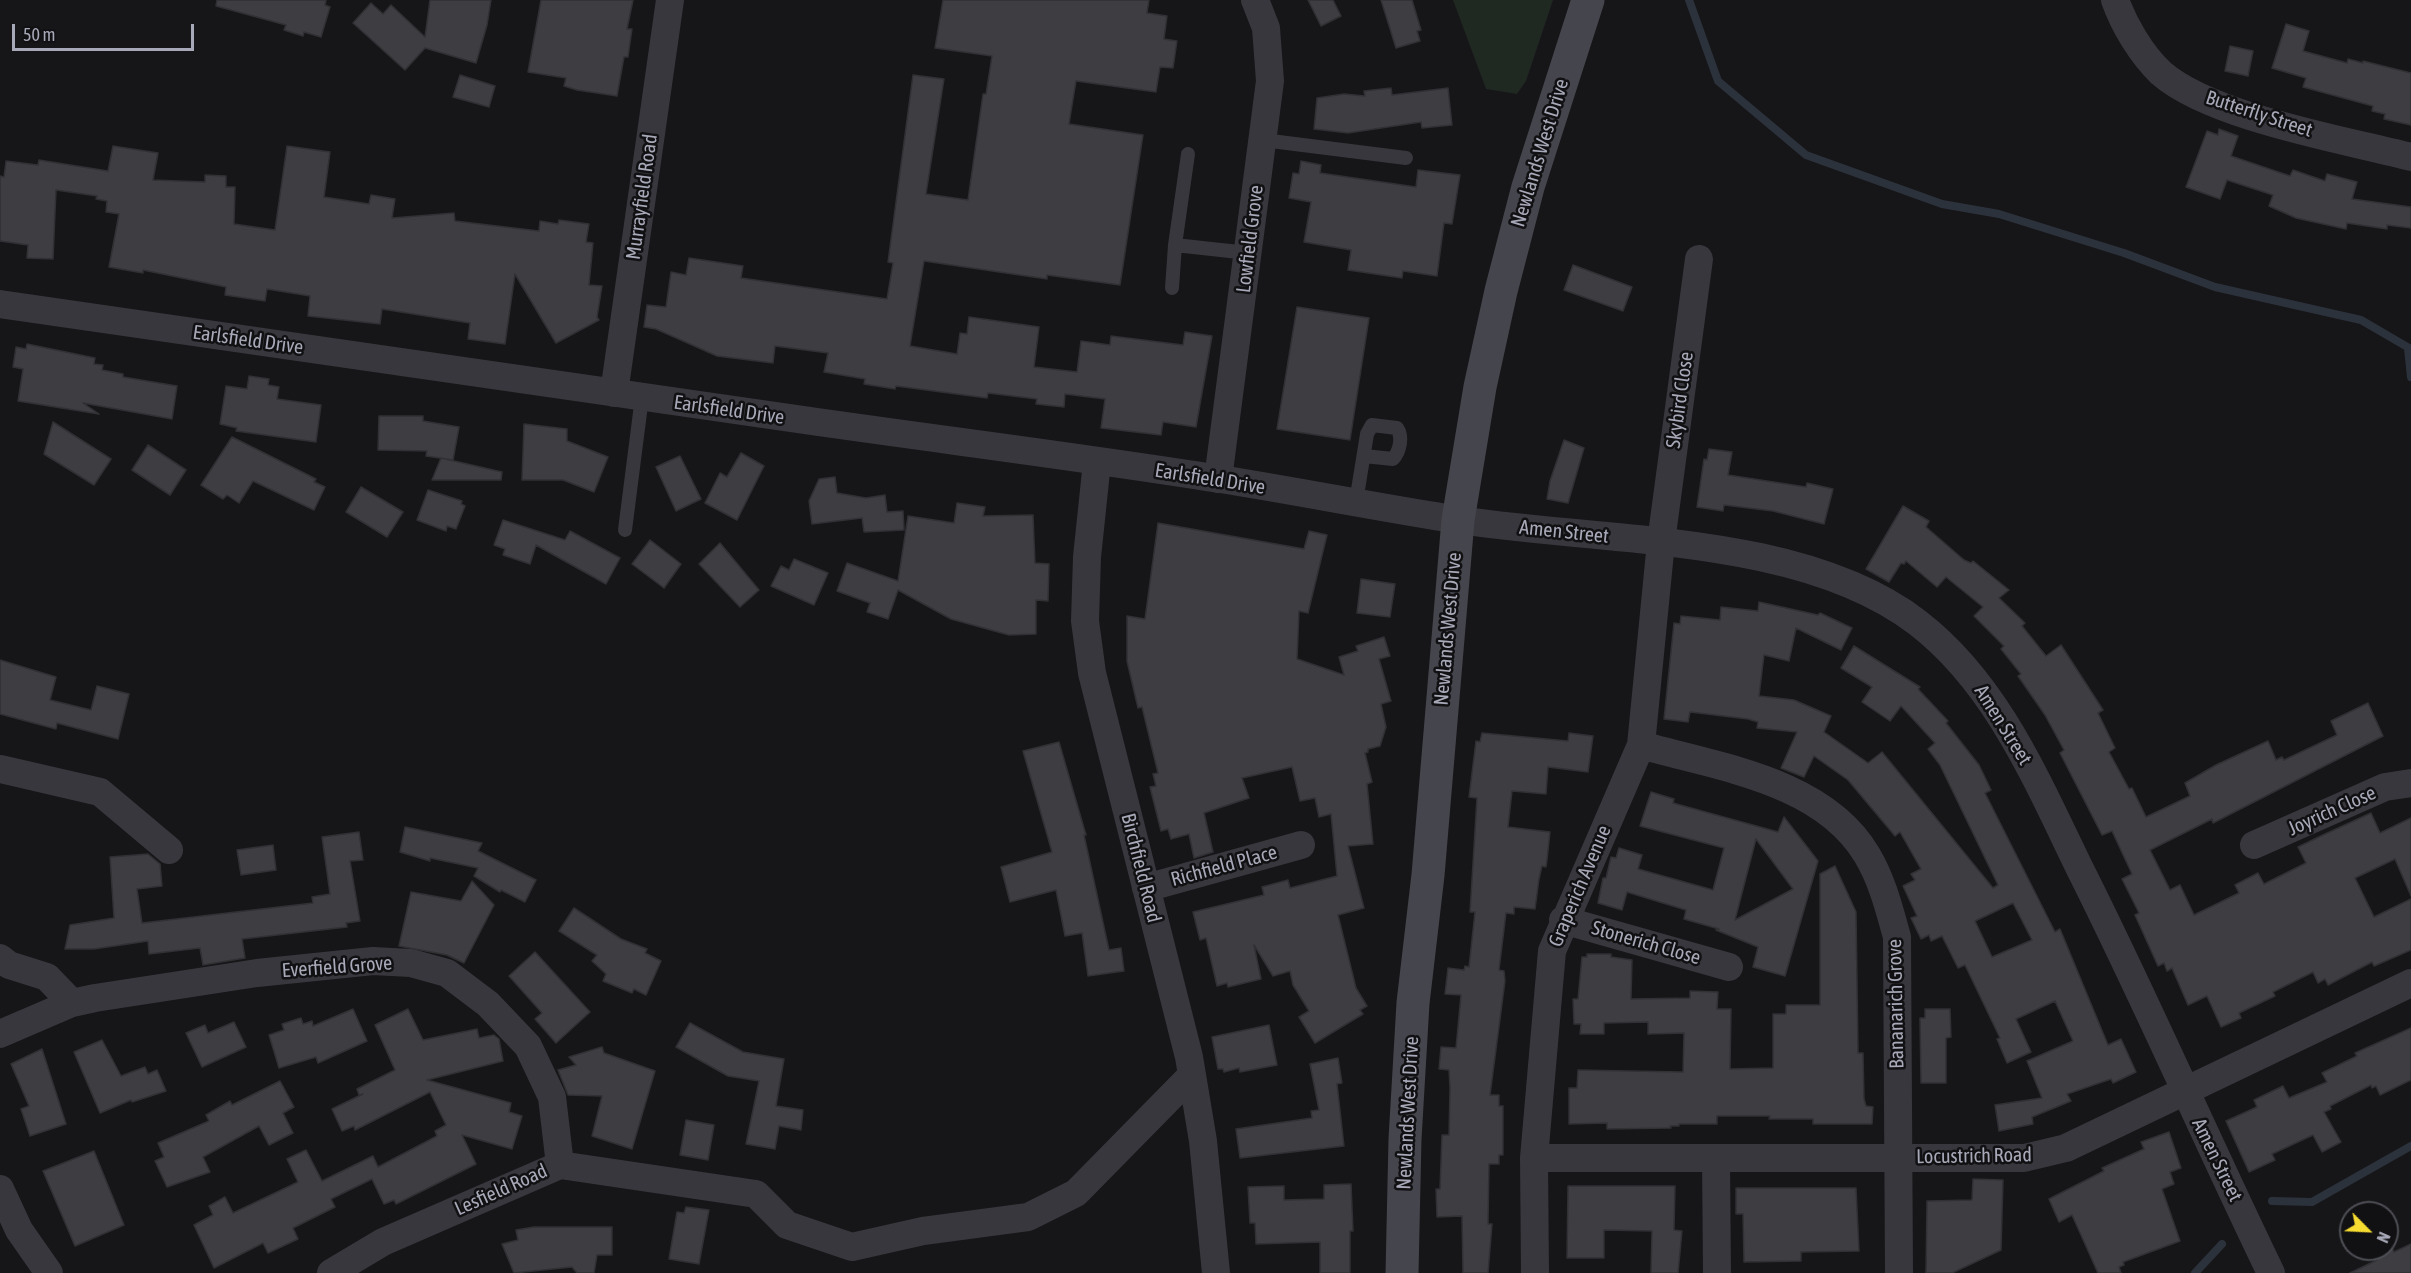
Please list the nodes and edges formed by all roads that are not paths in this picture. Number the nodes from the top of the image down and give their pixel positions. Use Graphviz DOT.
graph roads {
  1 [pos="670,0"];
  2 [pos="1255,0"];
  3 [pos="1588,0"];
  4 [pos="2115,0"];
  5 [pos="1263,140"];
  6 [pos="1188,154"];
  7 [pos="2411,157"];
  8 [pos="1406,158"];
  9 [pos="1175,245"];
  10 [pos="1248,254"];
  11 [pos="1699,259"];
  12 [pos="1172,288"];
  13 [pos="0,304"];
  14 [pos="614,393"];
  15 [pos="642,397"];
  16 [pos="1364,456"];
  17 [pos="1096,462"];
  18 [pos="1218,479"];
  19 [pos="1356,502"];
  20 [pos="1458,520"];
  21 [pos="626,530"];
  22 [pos="1661,542"];
  23 [pos="1641,745"];
  24 [pos="0,769"];
  25 [pos="2411,783"];
  26 [pos="1301,845"];
  27 [pos="2254,845"];
  28 [pos="169,850"];
  29 [pos="1146,888"];
  30 [pos="1563,920"];
  31 [pos="0,958"];
  32 [pos="1729,967"];
  33 [pos="2411,983"];
  34 [pos="72,1003"];
  35 [pos="0,1034"];
  36 [pos="1192,1075"];
  37 [pos="2184,1092"];
  38 [pos="1897,1157"];
  39 [pos="1534,1158"];
  40 [pos="1716,1158"];
  41 [pos="560,1165"];
  42 [pos="0,1189"];
  43 [pos="10,1237"];
  44 [pos="49,1273"];
  45 [pos="331,1273"];
  46 [pos="1216,1273"];
  47 [pos="1402,1273"];
  48 [pos="1535,1273"];
  49 [pos="1717,1273"];
  50 [pos="1899,1273"];
  51 [pos="2271,1273"];
  1 -- 14 [label="street, Murrayfield Road"];
  2 -- 5 [label="street, Lowfield Grove"];
  3 -- 20 [label="street, Newlands West Drive"];
  4 -- 7 [label="street, Butterfly Street"];
  5 -- 8 [label="lane"];
  5 -- 10 [label="street, Lowfield Grove"];
  6 -- 9 [label="lane"];
  9 -- 10 [label="lane"];
  9 -- 12 [label="lane"];
  10 -- 18 [label="street, Lowfield Grove"];
  11 -- 22 [label="street, Skybird Close"];
  13 -- 14 [label="street, Earlsfield Drive"];
  14 -- 15 [label="street, Earlsfield Drive"];
  15 -- 17 [label="street, Earlsfield Drive"];
  15 -- 21 [label="lane"];
  16 -- 19 [label="lane"];
  17 -- 18 [label="street, Earlsfield Drive"];
  17 -- 29 [label="street, Birchfield Road"];
  18 -- 19 [label="street, Earlsfield Drive"];
  19 -- 20 [label="street, Earlsfield Drive"];
  20 -- 22 [label="street, Amen Street"];
  20 -- 47 [label="street, Newlands West Drive"];
  22 -- 23 [label="street, Graperich Avenue"];
  22 -- 37 [label="street, Amen Street"];
  23 -- 30 [label="street, Graperich Avenue"];
  23 -- 38 [label="street, Bananarich Grove"];
  24 -- 28 [label="street"];
  25 -- 27 [label="street, Joyrich Close"];
  26 -- 29 [label="street, Richfield Place"];
  29 -- 36 [label="street, Birchfield Road"];
  30 -- 32 [label="street, Stonerich Close"];
  30 -- 39 [label="street, Graperich Avenue"];
  31 -- 34 [label="street"];
  33 -- 37 [label="street, Locustrich Road"];
  34 -- 35 [label="street, Everfield Grove"];
  34 -- 41 [label="street, Everfield Grove"];
  36 -- 41 [label="street, Lesfield Road"];
  36 -- 46 [label="street, Birchfield Road"];
  37 -- 38 [label="street, Locustrich Road"];
  37 -- 51 [label="street, Amen Street"];
  38 -- 40 [label="street, Locustrich Road"];
  38 -- 50 [label="street, Bananarich Grove"];
  39 -- 40 [label="street, Locustrich Road"];
  39 -- 48 [label="street, Graperich Avenue"];
  40 -- 49 [label="street"];
  41 -- 45 [label="street, Lesfield Road"];
  42 -- 43 [label="street"];
  43 -- 44 [label="street"];
}
